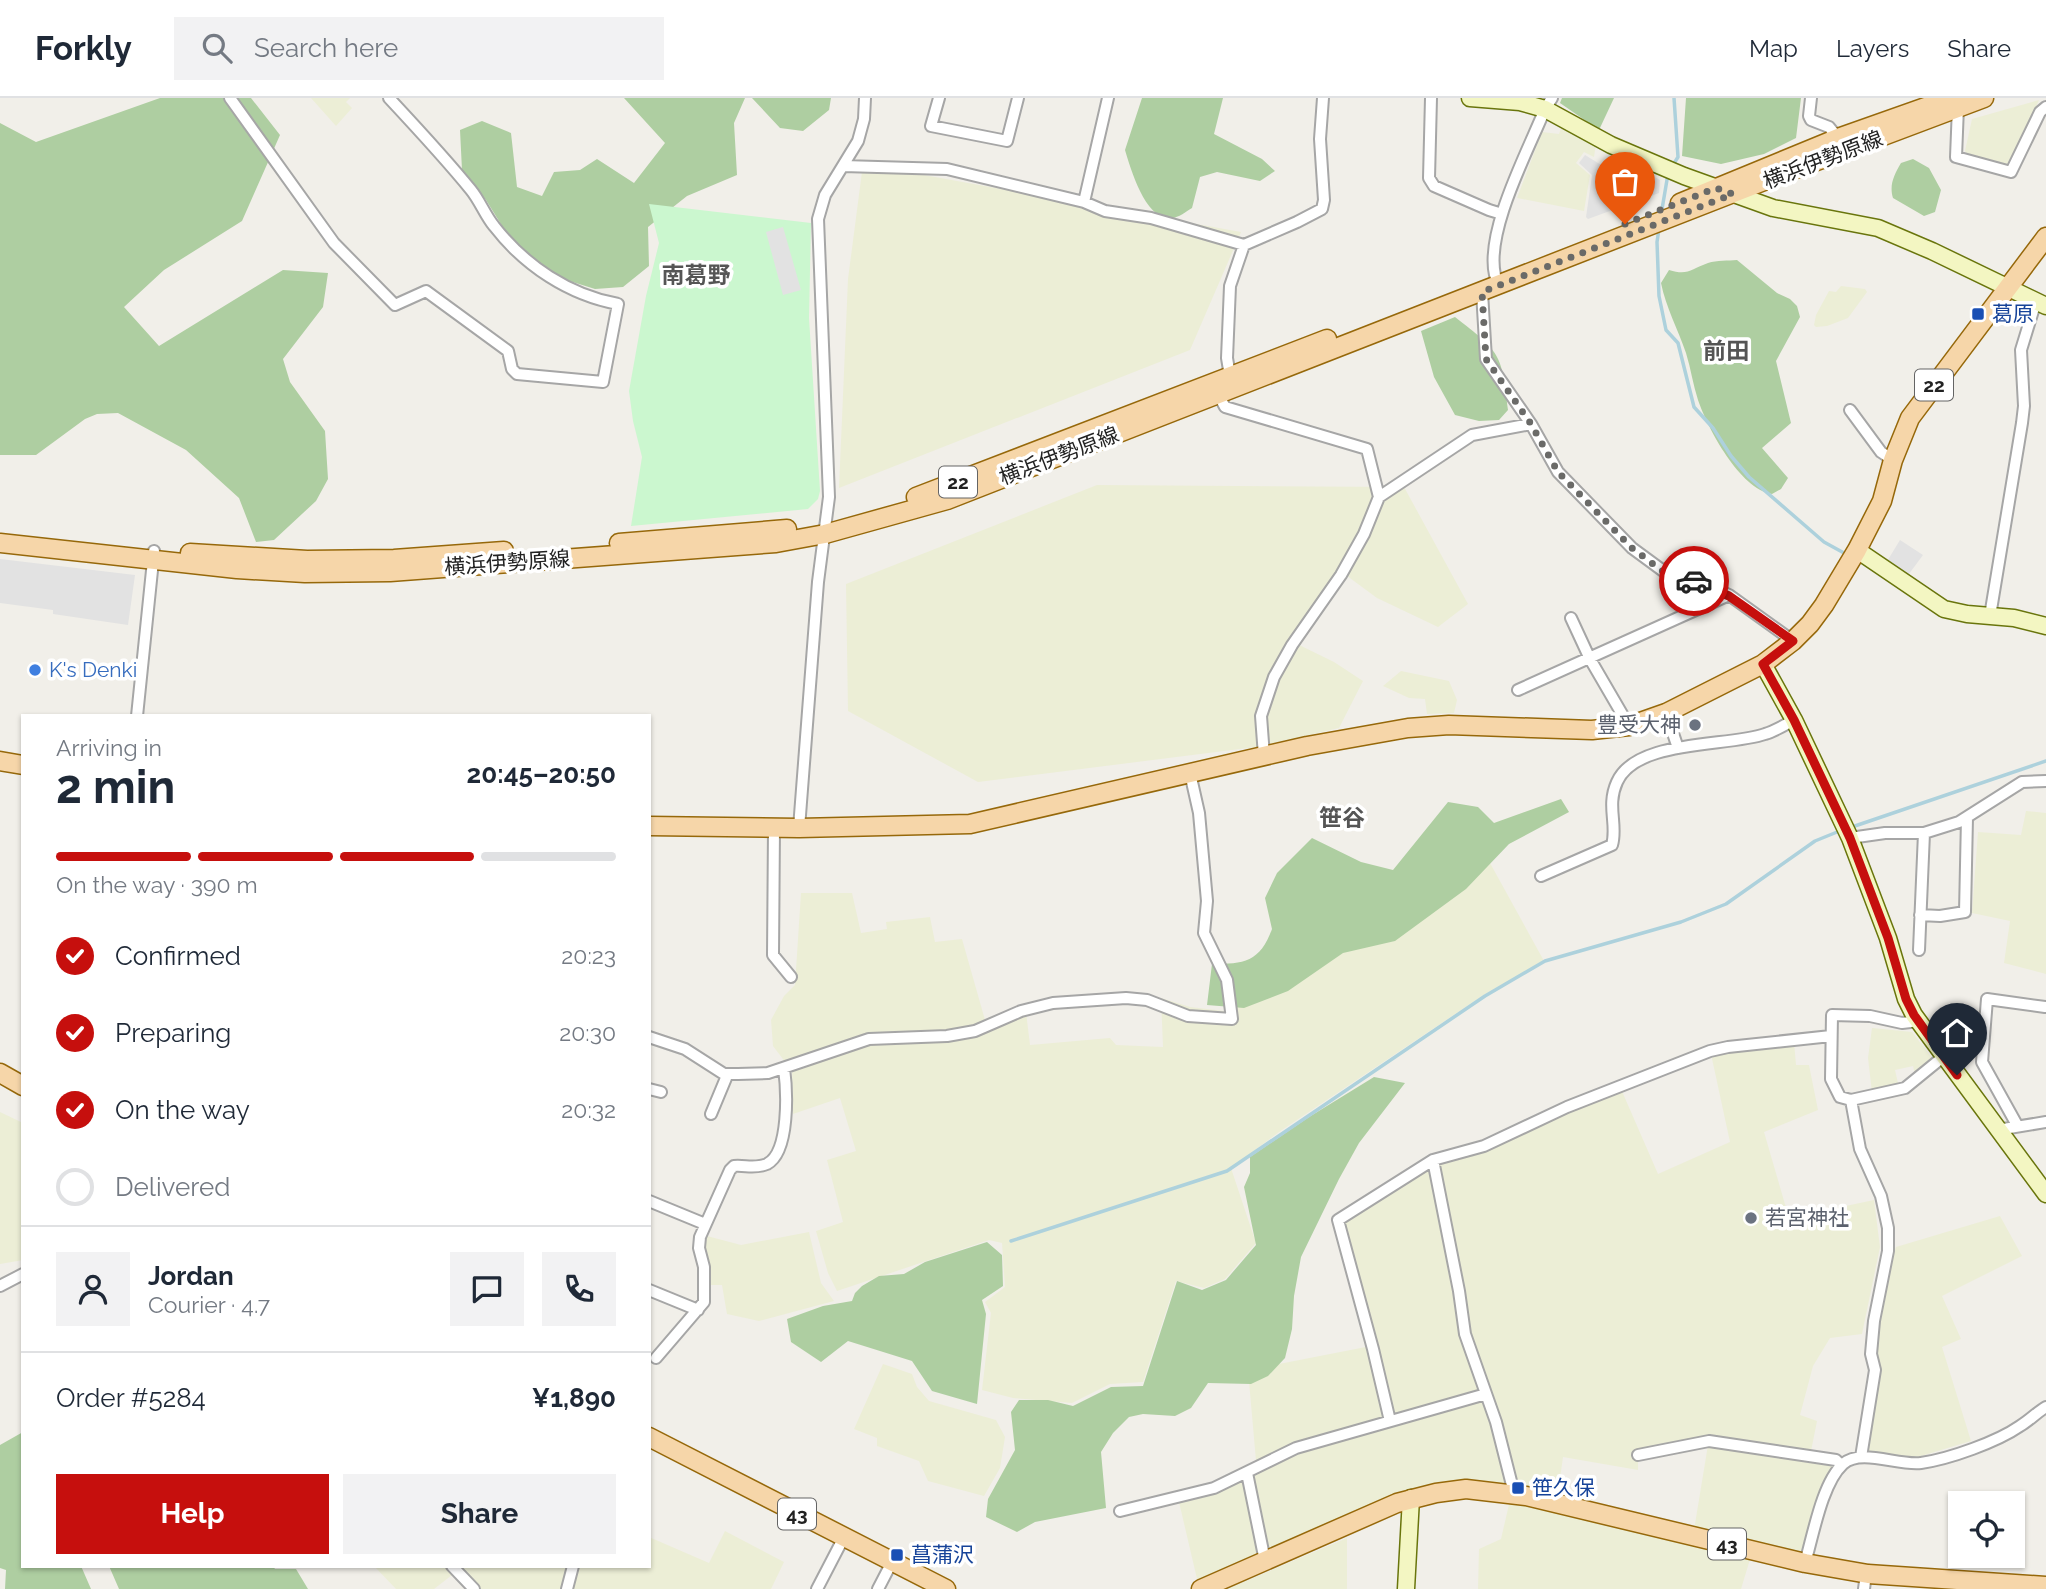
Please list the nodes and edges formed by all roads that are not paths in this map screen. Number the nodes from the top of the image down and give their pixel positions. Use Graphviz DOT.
graph roads {
  1 [pos="230,98"];
  2 [pos="389,98"];
  3 [pos="865,98"];
  4 [pos="939,98"];
  5 [pos="1018,98"];
  6 [pos="1108,98"];
  7 [pos="1323,98"];
  8 [pos="1431,98"];
  9 [pos="1470,98"];
  10 [pos="1811,98"];
  11 [pos="1984,98"];
  12 [pos="1954,103"];
  13 [pos="1549,104"];
  14 [pos="2046,107"];
  15 [pos="1838,138"];
  16 [pos="843,166"];
  17 [pos="1716,188"];
  18 [pos="1733,194"];
  19 [pos="1084,202"];
  20 [pos="1502,214"];
  21 [pos="2046,237"];
  22 [pos="1244,245"];
  23 [pos="1496,275"];
  24 [pos="2010,288"];
  25 [pos="1482,292"];
  26 [pos="2041,303"];
  27 [pos="1230,376"];
  28 [pos="1218,394"];
  29 [pos="1850,410"];
  30 [pos="1531,424"];
  31 [pos="1893,460"];
  32 [pos="1379,497"];
  33 [pos="826,528"];
  34 [pos="0,533"];
  35 [pos="0,543"];
  36 [pos="1857,550"];
  37 [pos="154,556"];
  38 [pos="1729,596"];
  39 [pos="1990,616"];
  40 [pos="1571,618"];
  41 [pos="2046,626"];
  42 [pos="1793,641"];
  43 [pos="1590,659"];
  44 [pos="1763,664"];
  45 [pos="1518,690"];
  46 [pos="1666,713"];
  47 [pos="137,714"];
  48 [pos="1794,720"];
  49 [pos="1629,726"];
  50 [pos="1678,748"];
  51 [pos="1264,756"];
  52 [pos="0,761"];
  53 [pos="21,765"];
  54 [pos="1190,773"];
  55 [pos="2046,781"];
  56 [pos="1967,818"];
  57 [pos="651,826"];
  58 [pos="774,828"];
  59 [pos="799,828"];
  60 [pos="1847,832"];
  61 [pos="1924,833"];
  62 [pos="1541,876"];
  63 [pos="1920,915"];
  64 [pos="1919,950"];
  65 [pos="790,977"];
  66 [pos="2045,1007"];
  67 [pos="1919,1021"];
  68 [pos="1831,1036"];
  69 [pos="651,1038"];
  70 [pos="1943,1057"];
  71 [pos="783,1068"];
  72 [pos="0,1073"];
  73 [pos="724,1074"];
  74 [pos="21,1085"];
  75 [pos="1851,1100"];
  76 [pos="711,1114"];
  77 [pos="2046,1122"];
  78 [pos="2017,1125"];
  79 [pos="1997,1130"];
  80 [pos="1433,1160"];
  81 [pos="2046,1194"];
  82 [pos="651,1202"];
  83 [pos="705,1224"];
  84 [pos="21,1275"];
  85 [pos="0,1286"];
  86 [pos="651,1291"];
  87 [pos="698,1310"];
  88 [pos="656,1358"];
  89 [pos="1486,1394"];
  90 [pos="2046,1407"];
  91 [pos="1390,1421"];
  92 [pos="651,1438"];
  93 [pos="1638,1455"];
  94 [pos="1861,1457"];
  95 [pos="1841,1465"];
  96 [pos="1247,1473"];
  97 [pos="1514,1493"];
  98 [pos="1411,1498"];
  99 [pos="1119,1511"];
  100 [pos="844,1537"];
  101 [pos="1265,1561"];
  102 [pos="892,1562"];
  103 [pos="1805,1563"];
  104 [pos="454,1568"];
  105 [pos="572,1568"];
  106 [pos="1865,1581"];
  107 [pos="1993,1586"];
  108 [pos="2046,1586"];
  109 [pos="474,1589"];
  110 [pos="567,1589"];
  111 [pos="817,1589"];
  112 [pos="878,1589"];
  113 [pos="946,1589"];
  114 [pos="1201,1589"];
  115 [pos="1406,1589"];
  1 -- 2 [label="street"];
  3 -- 16 [label="street"];
  4 -- 5 [label="street"];
  6 -- 19 [label="street"];
  7 -- 22 [label="street"];
  8 -- 20 [label="street"];
  9 -- 13 [label="street"];
  10 -- 15 [label="street"];
  11 -- 12 [label="main road, 横浜伊勢原線 / 22"];
  12 -- 14 [label="street"];
  12 -- 15 [label="main road, 横浜伊勢原線 / 22"];
  12 -- 18 [label="main road, 横浜伊勢原線 / 22"];
  13 -- 17 [label="street"];
  13 -- 20 [label="street"];
  15 -- 17 [label="main road, 横浜伊勢原線 / 22"];
  16 -- 19 [label="street"];
  16 -- 33 [label="street"];
  17 -- 18 [label="street"];
  17 -- 23 [label="main road, 横浜伊勢原線 / 22"];
  18 -- 24 [label="street"];
  18 -- 25 [label="main road, 横浜伊勢原線 / 22"];
  19 -- 22 [label="street"];
  20 -- 23 [label="street"];
  21 -- 24 [label="main road, 22"];
  22 -- 27 [label="street"];
  23 -- 27 [label="main road, 横浜伊勢原線 / 22"];
  24 -- 26 [label="street"];
  24 -- 31 [label="main road, 22"];
  25 -- 28 [label="main road, 横浜伊勢原線 / 22"];
  25 -- 30 [label="street"];
  26 -- 39 [label="street"];
  27 -- 33 [label="main road, 横浜伊勢原線 / 22"];
  28 -- 32 [label="street"];
  28 -- 33 [label="main road, 横浜伊勢原線 / 22"];
  29 -- 31 [label="street"];
  30 -- 32 [label="street"];
  30 -- 38 [label="street"];
  31 -- 36 [label="main road, 22"];
  32 -- 51 [label="street"];
  33 -- 37 [label="main road, 横浜伊勢原線 / 22"];
  33 -- 59 [label="street"];
  34 -- 37 [label="main road, 横浜伊勢原線 / 22"];
  35 -- 37 [label="main road, 横浜伊勢原線 / 22"];
  36 -- 39 [label="street"];
  36 -- 42 [label="main road, 22"];
  37 -- 47 [label="street"];
  38 -- 42 [label="street"];
  38 -- 43 [label="street"];
  39 -- 41 [label="street"];
  40 -- 43 [label="street"];
  42 -- 44 [label="main road, 22"];
  43 -- 45 [label="street"];
  43 -- 49 [label="street"];
  44 -- 46 [label="main road, 22"];
  44 -- 48 [label="street"];
  46 -- 49 [label="main road, 22"];
  46 -- 50 [label="street"];
  48 -- 50 [label="street"];
  48 -- 60 [label="street"];
  49 -- 51 [label="main road, 22"];
  50 -- 62 [label="street"];
  51 -- 54 [label="main road, 22"];
  52 -- 53 [label="main road"];
  54 -- 59 [label="main road, 22"];
  54 -- 71 [label="street"];
  55 -- 56 [label="street"];
  56 -- 61 [label="street"];
  56 -- 63 [label="street"];
  57 -- 58 [label="main road, 22"];
  58 -- 59 [label="main road, 22"];
  58 -- 65 [label="street"];
  60 -- 61 [label="street"];
  60 -- 67 [label="street"];
  61 -- 63 [label="street"];
  63 -- 64 [label="street"];
  66 -- 78 [label="street"];
  67 -- 68 [label="street"];
  67 -- 70 [label="street"];
  68 -- 75 [label="street"];
  68 -- 80 [label="street"];
  69 -- 73 [label="street"];
  70 -- 75 [label="street"];
  70 -- 79 [label="street"];
  71 -- 73 [label="street"];
  71 -- 83 [label="street"];
  72 -- 74 [label="main road"];
  73 -- 76 [label="street"];
  75 -- 94 [label="street"];
  77 -- 78 [label="street"];
  78 -- 79 [label="street"];
  79 -- 81 [label="street"];
  80 -- 89 [label="street"];
  80 -- 91 [label="street"];
  82 -- 83 [label="street"];
  83 -- 87 [label="street"];
  84 -- 85 [label="street"];
  86 -- 87 [label="street"];
  87 -- 88 [label="street"];
  89 -- 91 [label="street"];
  89 -- 97 [label="street"];
  90 -- 94 [label="street"];
  91 -- 96 [label="street"];
  92 -- 100 [label="main road, 43"];
  93 -- 95 [label="street"];
  94 -- 95 [label="street"];
  95 -- 103 [label="street"];
  96 -- 99 [label="street"];
  96 -- 101 [label="street"];
  97 -- 98 [label="main road, 43"];
  97 -- 103 [label="main road, 43"];
  98 -- 101 [label="main road, 43"];
  98 -- 115 [label="street"];
  100 -- 102 [label="main road, 43"];
  100 -- 111 [label="street"];
  101 -- 114 [label="main road, 43"];
  102 -- 112 [label="street"];
  102 -- 113 [label="main road, 43"];
  103 -- 106 [label="main road, 43"];
  104 -- 109 [label="street"];
  105 -- 110 [label="street"];
  106 -- 107 [label="main road, 43"];
  107 -- 108 [label="main road, 43"];
}
